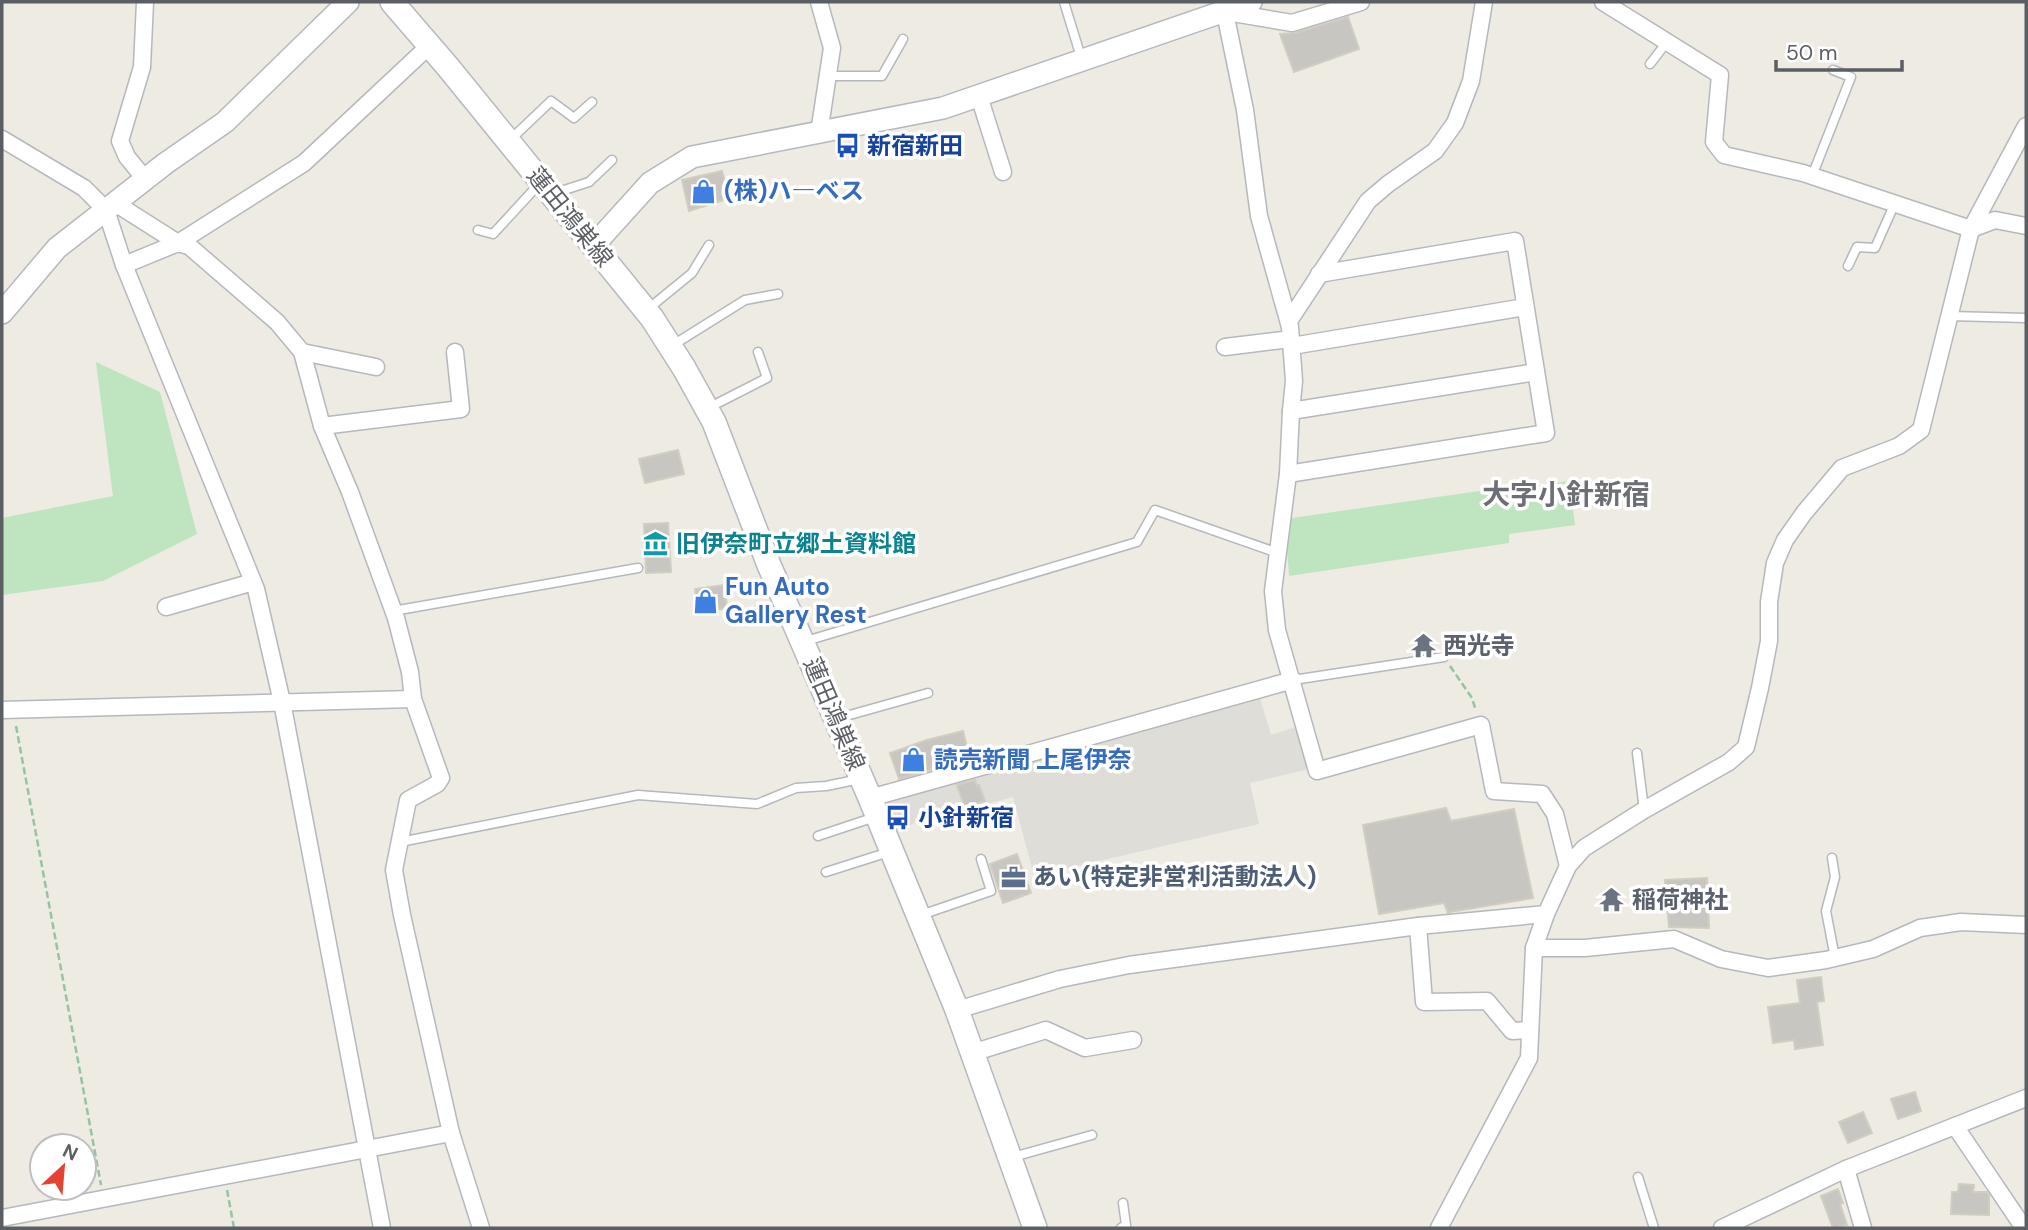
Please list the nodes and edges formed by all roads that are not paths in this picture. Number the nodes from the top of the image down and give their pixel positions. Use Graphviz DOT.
graph roads {
  1 [pos="145,2"];
  2 [pos="348,2"];
  3 [pos="392,2"];
  4 [pos="819,2"];
  5 [pos="1064,2"];
  6 [pos="1251,2"];
  7 [pos="1361,2"];
  8 [pos="1484,2"];
  9 [pos="1604,2"];
  10 [pos="1224,6"];
  11 [pos="903,39"];
  12 [pos="1667,42"];
  13 [pos="430,45"];
  14 [pos="1082,60"];
  15 [pos="1650,64"];
  16 [pos="1833,70"];
  17 [pos="828,76"];
  18 [pos="979,96"];
  19 [pos="592,102"];
  20 [pos="2026,126"];
  21 [pos="819,133"];
  22 [pos="2,139"];
  23 [pos="508,141"];
  24 [pos="612,160"];
  25 [pos="1003,172"];
  26 [pos="1812,176"];
  27 [pos="145,179"];
  28 [pos="547,188"];
  29 [pos="1895,204"];
  30 [pos="110,207"];
  31 [pos="2026,226"];
  32 [pos="1971,229"];
  33 [pos="478,230"];
  34 [pos="178,243"];
  35 [pos="594,245"];
  36 [pos="709,245"];
  37 [pos="124,265"];
  38 [pos="1848,265"];
  39 [pos="1320,274"];
  40 [pos="778,294"];
  41 [pos="1525,307"];
  42 [pos="646,311"];
  43 [pos="2,313"];
  44 [pos="1950,316"];
  45 [pos="2026,318"];
  46 [pos="1289,321"];
  47 [pos="1292,343"];
  48 [pos="670,347"];
  49 [pos="1225,347"];
  50 [pos="302,352"];
  51 [pos="454,352"];
  52 [pos="758,352"];
  53 [pos="376,367"];
  54 [pos="1536,372"];
  55 [pos="707,408"];
  56 [pos="1291,411"];
  57 [pos="322,426"];
  58 [pos="1288,474"];
  59 [pos="1278,552"];
  60 [pos="638,568"];
  61 [pos="253,582"];
  62 [pos="166,607"];
  63 [pos="393,611"];
  64 [pos="803,642"];
  65 [pos="1444,657"];
  66 [pos="1293,680"];
  67 [pos="928,693"];
  68 [pos="413,698"];
  69 [pos="282,702"];
  70 [pos="7,710"];
  71 [pos="836,719"];
  72 [pos="1637,753"];
  73 [pos="870,798"];
  74 [pos="1643,810"];
  75 [pos="818,836"];
  76 [pos="400,842"];
  77 [pos="892,851"];
  78 [pos="1832,858"];
  79 [pos="981,859"];
  80 [pos="1569,866"];
  81 [pos="826,872"];
  82 [pos="1546,914"];
  83 [pos="919,916"];
  84 [pos="2026,925"];
  85 [pos="1418,926"];
  86 [pos="1534,948"];
  87 [pos="1835,958"];
  88 [pos="957,1010"];
  89 [pos="1530,1030"];
  90 [pos="1133,1040"];
  91 [pos="972,1054"];
  92 [pos="2026,1098"];
  93 [pos="1955,1126"];
  94 [pos="451,1133"];
  95 [pos="1092,1135"];
  96 [pos="367,1149"];
  97 [pos="1010,1158"];
  98 [pos="1846,1169"];
  99 [pos="1638,1177"];
  100 [pos="1123,1203"];
  101 [pos="2,1217"];
  102 [pos="1731,1227"];
  103 [pos="382,1228"];
  104 [pos="481,1228"];
  105 [pos="1035,1228"];
  106 [pos="1121,1228"];
  107 [pos="1439,1228"];
  108 [pos="1654,1228"];
  109 [pos="1863,1228"];
  110 [pos="2024,1228"];
  1 -- 27 [label="street"];
  2 -- 27 [label="street"];
  3 -- 13 [label="main road, 蓮田鴻巣線"];
  4 -- 17 [label="street"];
  5 -- 14 [label="lane"];
  6 -- 10 [label="street"];
  7 -- 10 [label="street"];
  8 -- 39 [label="street"];
  9 -- 12 [label="street"];
  10 -- 14 [label="street"];
  10 -- 46 [label="street"];
  11 -- 17 [label="lane"];
  12 -- 15 [label="lane"];
  12 -- 26 [label="street"];
  13 -- 23 [label="main road, 蓮田鴻巣線"];
  13 -- 34 [label="street"];
  14 -- 18 [label="street"];
  16 -- 26 [label="lane"];
  17 -- 21 [label="street"];
  18 -- 21 [label="street"];
  18 -- 25 [label="street"];
  19 -- 23 [label="lane"];
  20 -- 32 [label="street"];
  21 -- 35 [label="street"];
  22 -- 30 [label="street"];
  23 -- 28 [label="main road, 蓮田鴻巣線"];
  24 -- 28 [label="lane"];
  26 -- 29 [label="street"];
  27 -- 30 [label="street"];
  28 -- 33 [label="lane"];
  28 -- 35 [label="main road, 蓮田鴻巣線"];
  29 -- 32 [label="street"];
  29 -- 38 [label="lane"];
  30 -- 34 [label="street"];
  30 -- 37 [label="street"];
  30 -- 43 [label="street"];
  31 -- 32 [label="street"];
  32 -- 44 [label="street"];
  34 -- 37 [label="street"];
  34 -- 50 [label="street"];
  35 -- 42 [label="main road, 蓮田鴻巣線"];
  36 -- 42 [label="lane"];
  37 -- 61 [label="street"];
  39 -- 41 [label="street"];
  39 -- 46 [label="street"];
  40 -- 48 [label="lane"];
  41 -- 47 [label="street"];
  41 -- 54 [label="street"];
  42 -- 48 [label="main road, 蓮田鴻巣線"];
  44 -- 45 [label="lane"];
  44 -- 74 [label="street"];
  46 -- 47 [label="street"];
  47 -- 49 [label="street"];
  47 -- 56 [label="street"];
  48 -- 55 [label="main road, 蓮田鴻巣線"];
  50 -- 53 [label="street"];
  50 -- 57 [label="street"];
  51 -- 57 [label="street"];
  52 -- 55 [label="lane"];
  54 -- 56 [label="street"];
  54 -- 58 [label="street"];
  55 -- 64 [label="main road, 蓮田鴻巣線"];
  56 -- 58 [label="street"];
  57 -- 63 [label="street"];
  58 -- 59 [label="street"];
  59 -- 64 [label="lane"];
  59 -- 66 [label="street"];
  60 -- 63 [label="lane"];
  61 -- 62 [label="street"];
  61 -- 69 [label="street"];
  63 -- 68 [label="street"];
  64 -- 71 [label="main road, 蓮田鴻巣線"];
  65 -- 66 [label="lane"];
  66 -- 73 [label="street"];
  66 -- 80 [label="street"];
  67 -- 71 [label="lane"];
  68 -- 69 [label="street"];
  68 -- 76 [label="street"];
  69 -- 70 [label="street"];
  69 -- 96 [label="street"];
  71 -- 73 [label="main road, 蓮田鴻巣線"];
  72 -- 74 [label="lane"];
  73 -- 75 [label="lane"];
  73 -- 76 [label="lane"];
  73 -- 77 [label="main road, 蓮田鴻巣線"];
  74 -- 80 [label="street"];
  76 -- 94 [label="street"];
  77 -- 81 [label="lane"];
  77 -- 83 [label="main road, 蓮田鴻巣線"];
  78 -- 87 [label="lane"];
  79 -- 83 [label="lane"];
  80 -- 82 [label="street"];
  82 -- 85 [label="street"];
  82 -- 86 [label="street"];
  83 -- 88 [label="main road, 蓮田鴻巣線"];
  84 -- 87 [label="street"];
  85 -- 88 [label="street"];
  85 -- 89 [label="street"];
  86 -- 87 [label="street"];
  86 -- 89 [label="street"];
  88 -- 91 [label="main road, 蓮田鴻巣線"];
  89 -- 107 [label="street"];
  90 -- 91 [label="street"];
  91 -- 97 [label="main road, 蓮田鴻巣線"];
  92 -- 93 [label="street"];
  93 -- 98 [label="street"];
  93 -- 110 [label="street"];
  94 -- 96 [label="street"];
  94 -- 104 [label="street"];
  95 -- 97 [label="lane"];
  96 -- 101 [label="street"];
  96 -- 103 [label="street"];
  97 -- 105 [label="main road, 蓮田鴻巣線"];
  98 -- 102 [label="street"];
  98 -- 109 [label="street"];
  99 -- 108 [label="lane"];
  100 -- 106 [label="lane"];
}
